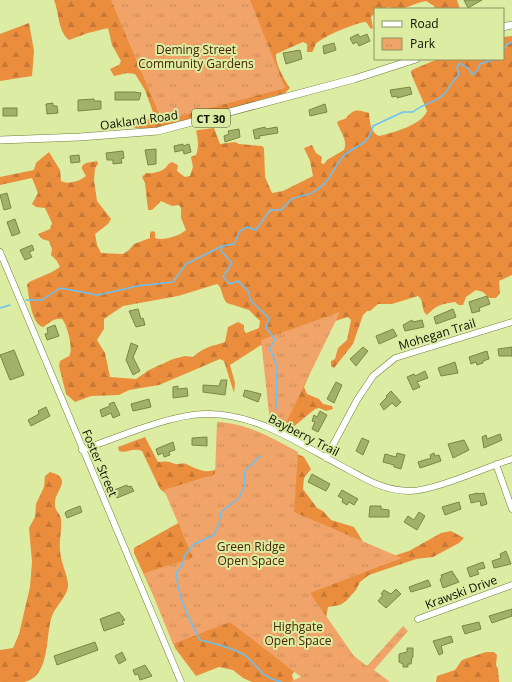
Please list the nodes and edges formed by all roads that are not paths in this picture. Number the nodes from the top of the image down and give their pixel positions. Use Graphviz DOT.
graph roads {
  1 [pos="413,60"];
  2 [pos="0,140"];
  3 [pos="0,252"];
  4 [pos="512,322"];
  5 [pos="82,450"];
  6 [pos="326,458"];
  7 [pos="512,459"];
  8 [pos="496,464"];
  9 [pos="512,509"];
  10 [pos="512,585"];
  11 [pos="418,619"];
  12 [pos="181,682"];
  1 -- 2 [label="main road, Oakland Road / CT 30"];
  3 -- 5 [label="street, Foster Street"];
  4 -- 6 [label="street, Mohegan Trail"];
  5 -- 6 [label="street, Bayberry Trail"];
  5 -- 12 [label="street, Foster Street"];
  6 -- 8 [label="street, Bayberry Trail"];
  7 -- 8 [label="street, Bayberry Trail"];
  8 -- 9 [label="street"];
  10 -- 11 [label="street, Krawski Drive"];
}
